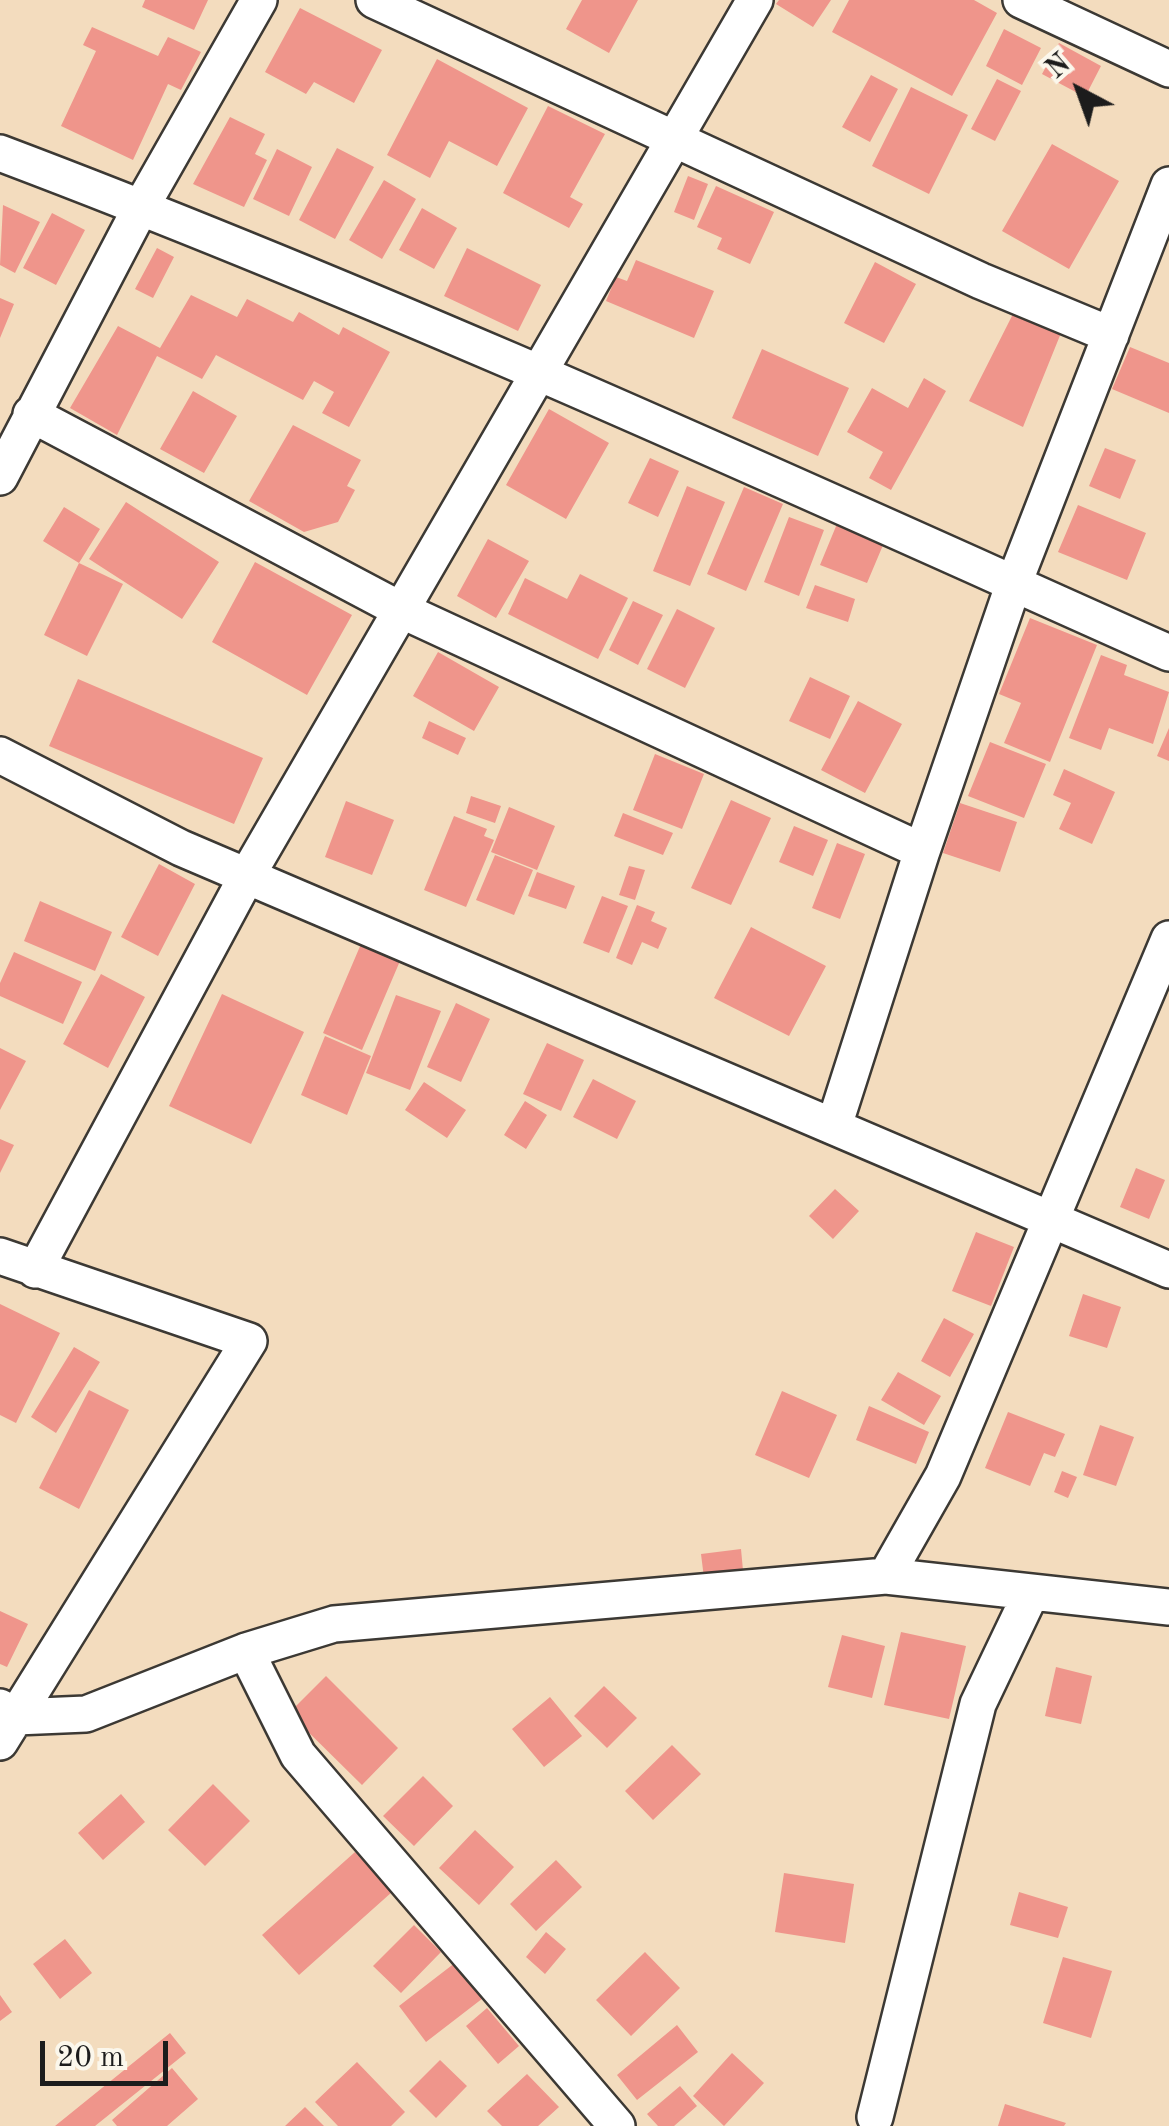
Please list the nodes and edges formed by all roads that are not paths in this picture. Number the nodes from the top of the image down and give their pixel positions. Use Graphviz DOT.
graph roads {
  1 [pos="258,0"];
  2 [pos="374,0"];
  3 [pos="755,0"];
  4 [pos="1021,0"];
  5 [pos="1169,69"];
  6 [pos="676,137"];
  7 [pos="0,153"];
  8 [pos="1169,185"];
  9 [pos="141,206"];
  10 [pos="1111,334"];
  11 [pos="540,372"];
  12 [pos="31,414"];
  13 [pos="0,478"];
  14 [pos="1014,584"];
  15 [pos="401,610"];
  16 [pos="1169,653"];
  17 [pos="0,754"];
  18 [pos="922,851"];
  19 [pos="248,874"];
  20 [pos="1169,938"];
  21 [pos="834,1126"];
  22 [pos="1051,1220"];
  23 [pos="0,1256"];
  24 [pos="35,1270"];
  25 [pos="1169,1270"];
  26 [pos="886,1576"];
  27 [pos="1031,1593"];
  28 [pos="1169,1607"];
  29 [pos="246,1651"];
  30 [pos="5,1722"];
  31 [pos="875,2117"];
  32 [pos="617,2126"];
  1 -- 9 [label="street"];
  2 -- 6 [label="street"];
  3 -- 6 [label="street"];
  4 -- 5 [label="street"];
  6 -- 10 [label="street"];
  6 -- 11 [label="street"];
  7 -- 9 [label="street"];
  8 -- 10 [label="street"];
  9 -- 11 [label="street"];
  9 -- 12 [label="street"];
  10 -- 14 [label="street"];
  11 -- 14 [label="street"];
  11 -- 15 [label="street"];
  12 -- 13 [label="street"];
  12 -- 15 [label="street"];
  14 -- 16 [label="street"];
  14 -- 18 [label="street"];
  15 -- 18 [label="street"];
  15 -- 19 [label="street"];
  17 -- 19 [label="street"];
  18 -- 21 [label="street"];
  19 -- 21 [label="street"];
  19 -- 24 [label="street"];
  20 -- 22 [label="street"];
  21 -- 22 [label="street"];
  22 -- 25 [label="street"];
  22 -- 26 [label="street"];
  23 -- 24 [label="street"];
  24 -- 30 [label="street"];
  26 -- 27 [label="street"];
  26 -- 29 [label="street"];
  27 -- 28 [label="street"];
  27 -- 31 [label="street"];
  29 -- 30 [label="street"];
  29 -- 32 [label="street"];
}
